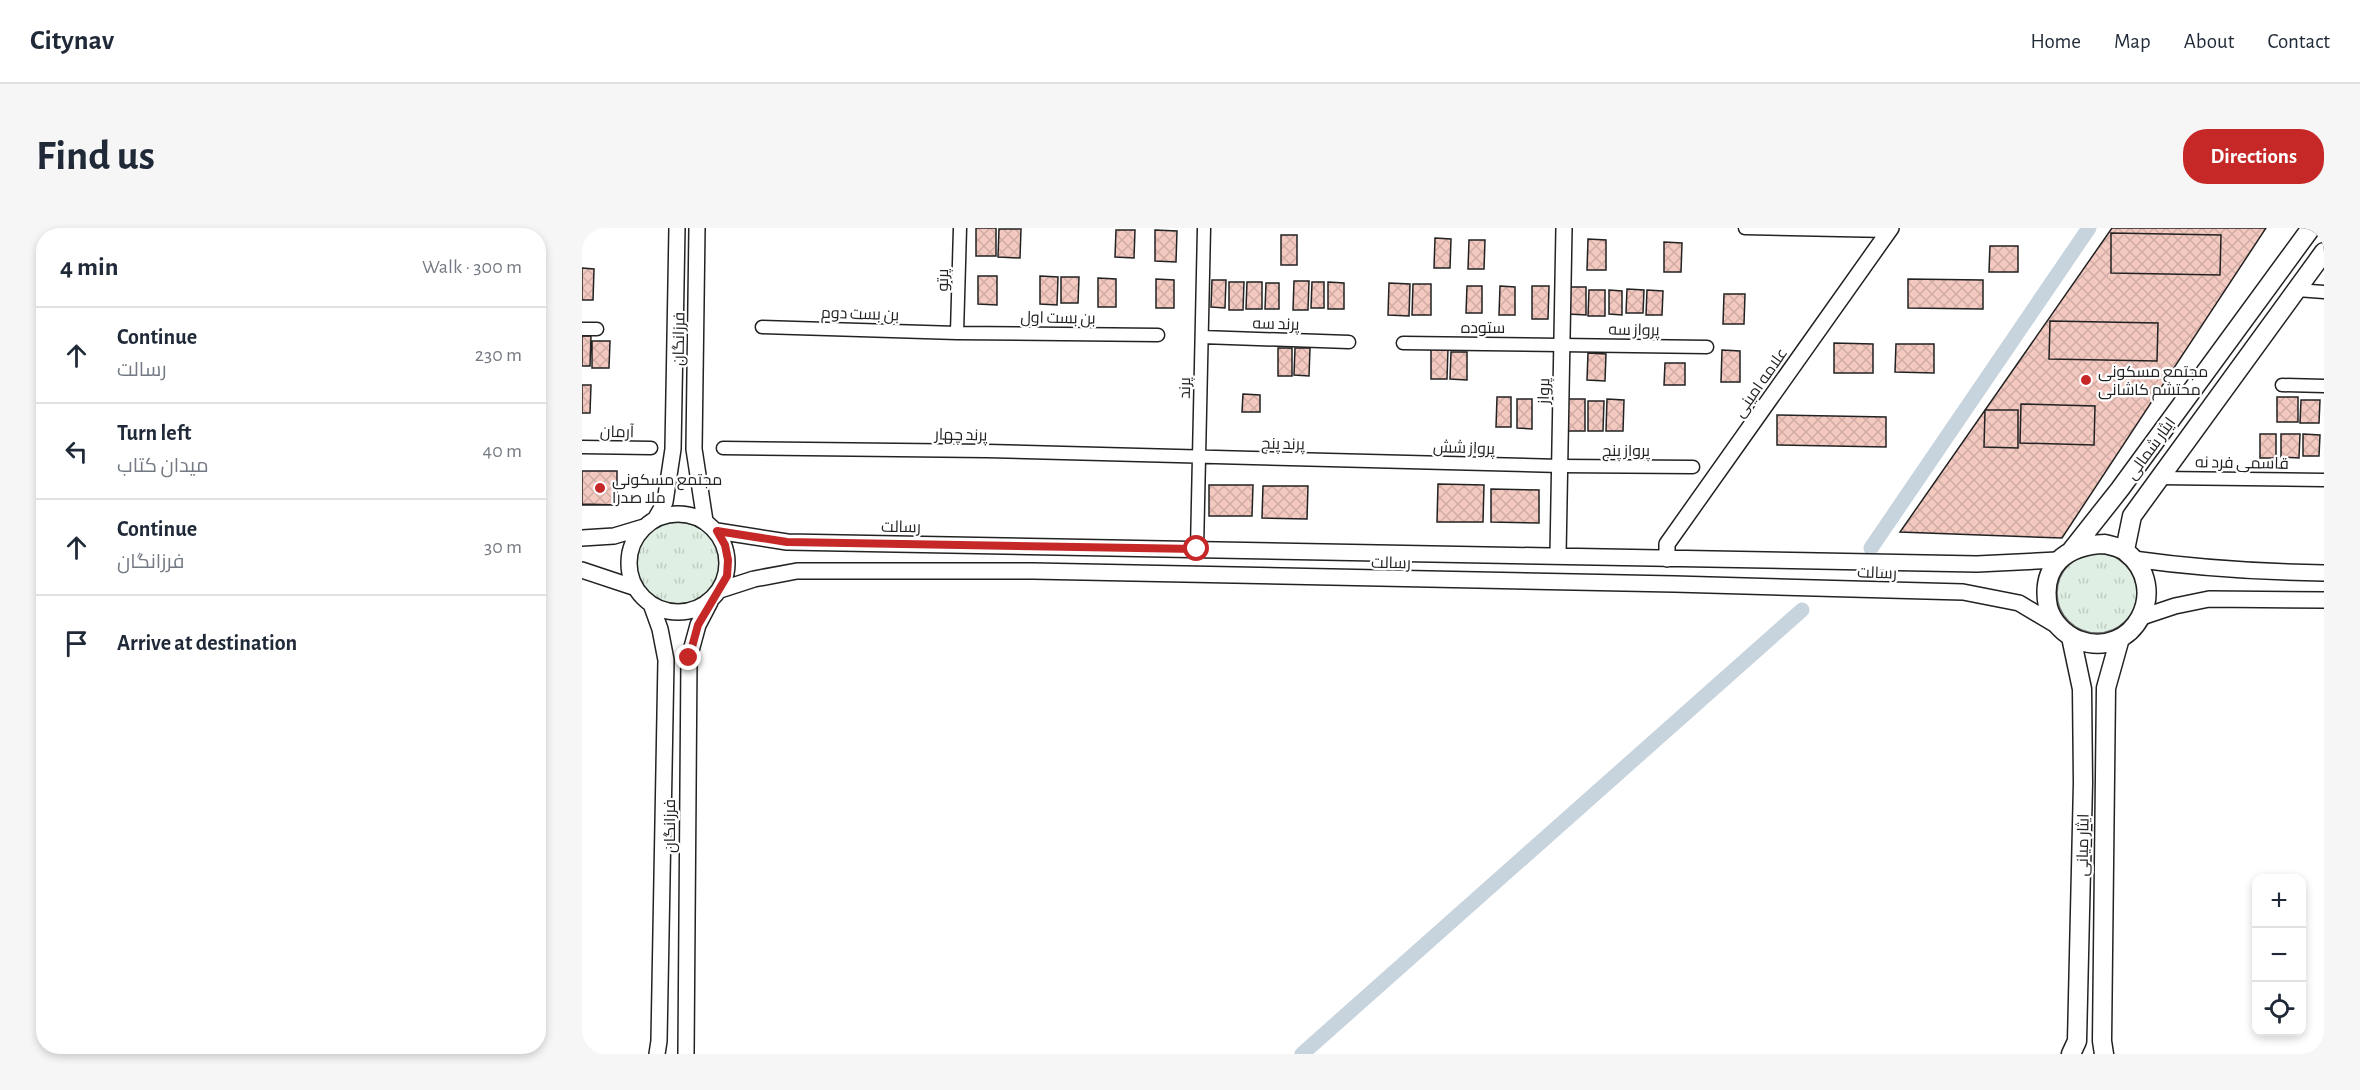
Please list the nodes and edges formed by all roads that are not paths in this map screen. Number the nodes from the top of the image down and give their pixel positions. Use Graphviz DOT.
graph roads {
  1 [pos="677,228"];
  2 [pos="697,228"];
  3 [pos="960,228"];
  4 [pos="1204,228"];
  5 [pos="1564,228"];
  6 [pos="1744,228"];
  7 [pos="2311,228"];
  8 [pos="1800,229"];
  9 [pos="1890,230"];
  10 [pos="2324,252"];
  11 [pos="2297,290"];
  12 [pos="2324,292"];
  13 [pos="762,327"];
  14 [pos="582,328"];
  15 [pos="597,329"];
  16 [pos="957,333"];
  17 [pos="1158,335"];
  18 [pos="1202,337"];
  19 [pos="1349,342"];
  20 [pos="1403,343"];
  21 [pos="1562,345"];
  22 [pos="1707,347"];
  23 [pos="2324,375"];
  24 [pos="2282,385"];
  25 [pos="2320,386"];
  26 [pos="582,447"];
  27 [pos="651,448"];
  28 [pos="723,448"];
  29 [pos="1199,458"];
  30 [pos="1368,460"];
  31 [pos="1560,466"];
  32 [pos="1693,467"];
  33 [pos="2160,478"];
  34 [pos="2324,480"];
  35 [pos="650,523"];
  36 [pos="711,526"];
  37 [pos="582,538"];
  38 [pos="1197,549"];
  39 [pos="1558,555"];
  40 [pos="2064,555"];
  41 [pos="2129,555"];
  42 [pos="1667,559"];
  43 [pos="582,570"];
  44 [pos="2324,573"];
  45 [pos="636,588"];
  46 [pos="720,590"];
  47 [pos="2324,600"];
  48 [pos="710,602"];
  49 [pos="651,604"];
  50 [pos="2142,616"];
  51 [pos="2063,631"];
  52 [pos="2121,638"];
  53 [pos="657,1054"];
  54 [pos="686,1054"];
  55 [pos="2071,1054"];
  56 [pos="2104,1054"];
  1 -- 35 [label="street, فرزانگان"];
  2 -- 36 [label="street, فرزانگان"];
  3 -- 16 [label="street, پرتو"];
  4 -- 18 [label="street, پرند"];
  5 -- 21 [label="street, پرواز"];
  6 -- 8 [label="street"];
  7 -- 40 [label="main road, ایثار شمالی"];
  8 -- 9 [label="street"];
  9 -- 42 [label="street, علامه امینی"];
  10 -- 11 [label="main road, ایثار شمالی"];
  11 -- 12 [label="street"];
  11 -- 33 [label="main road, ایثار شمالی"];
  13 -- 16 [label="street, بن بست دوم"];
  14 -- 15 [label="street"];
  16 -- 17 [label="street, بن بست اول"];
  18 -- 19 [label="street, پرند سه"];
  18 -- 29 [label="street, پرند"];
  20 -- 21 [label="street, ستوده"];
  21 -- 22 [label="street, پرواز سه"];
  21 -- 31 [label="street, پرواز"];
  23 -- 25 [label="street"];
  24 -- 25 [label="street"];
  26 -- 27 [label="street, آرمان"];
  28 -- 29 [label="street, پرند چهار"];
  29 -- 30 [label="street, پرند پنج"];
  29 -- 38 [label="street, پرند"];
  30 -- 31 [label="street, پرواز شش"];
  31 -- 32 [label="street, پرواز پنج"];
  31 -- 39 [label="street, پرواز"];
  33 -- 34 [label="street, قاسمی فرد نه"];
  33 -- 41 [label="main road, ایثار شمالی"];
  35 -- 36 [label="street"];
  35 -- 37 [label="street"];
  35 -- 45 [label="street"];
  36 -- 38 [label="street, رسالت"];
  36 -- 46 [label="street"];
  38 -- 39 [label="street, رسالت"];
  39 -- 42 [label="street, رسالت"];
  40 -- 41 [label="main road"];
  40 -- 42 [label="street, رسالت"];
  40 -- 51 [label="main road"];
  41 -- 44 [label="street"];
  41 -- 50 [label="main road"];
  43 -- 45 [label="street"];
  45 -- 49 [label="street"];
  46 -- 48 [label="street"];
  46 -- 51 [label="street, رسالت"];
  47 -- 50 [label="street"];
  48 -- 49 [label="street"];
  48 -- 54 [label="street, فرزانگان"];
  49 -- 53 [label="street, فرزانگان"];
  50 -- 52 [label="main road"];
  51 -- 52 [label="main road"];
  51 -- 55 [label="main road, ایثار میانی"];
  52 -- 56 [label="main road, ایثار میانی"];
}
